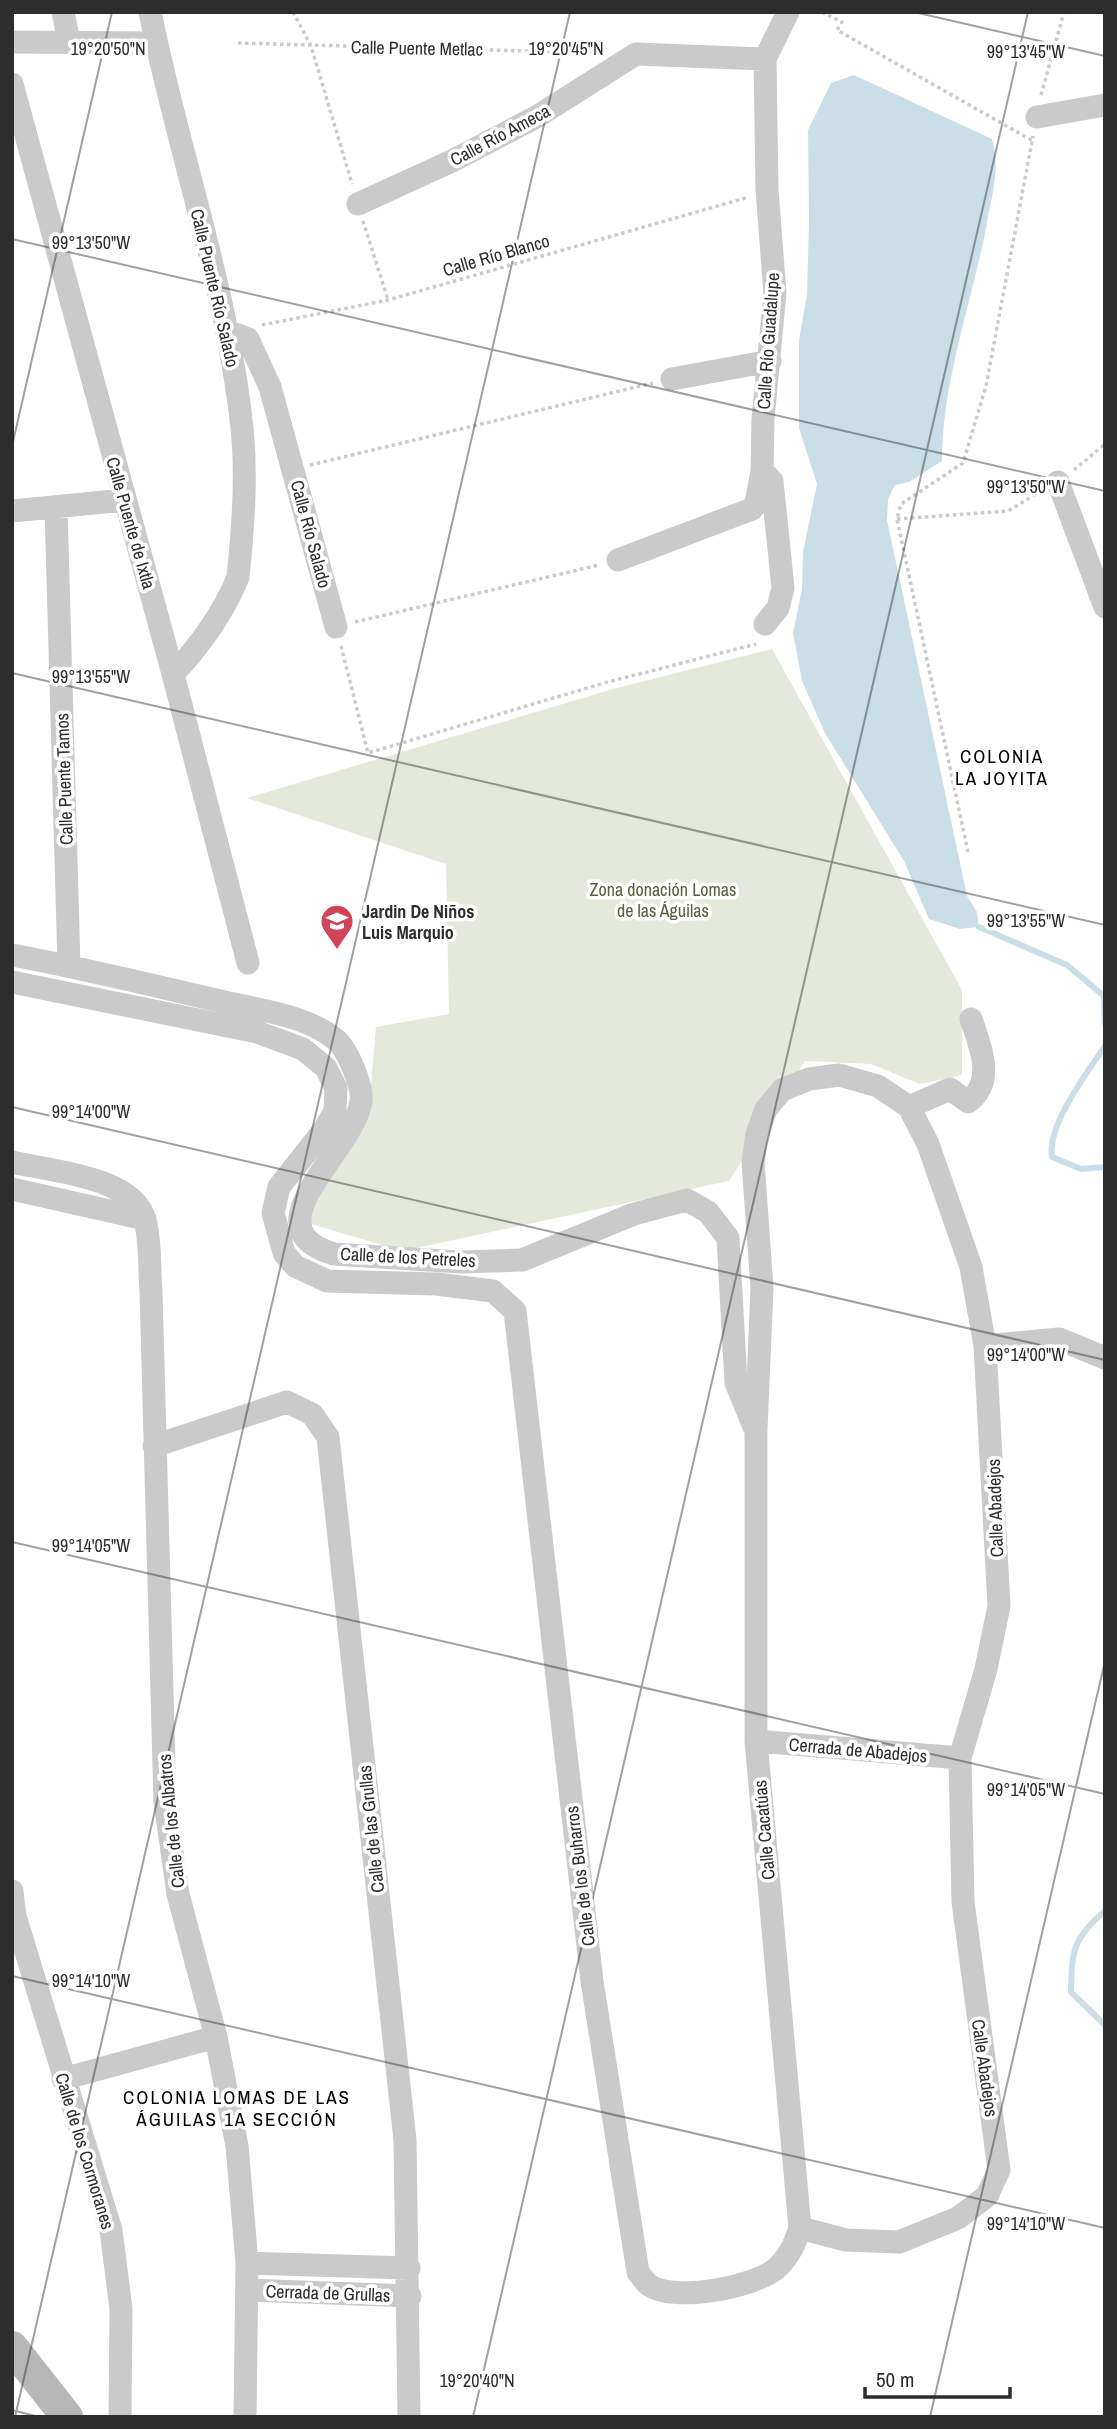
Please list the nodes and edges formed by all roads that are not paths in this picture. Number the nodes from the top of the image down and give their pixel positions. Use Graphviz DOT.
graph roads {
  1 [pos="62,12"];
  2 [pos="150,12"];
  3 [pos="788,12"];
  4 [pos="12,42"];
  5 [pos="69,42"];
  6 [pos="156,43"];
  7 [pos="765,59"];
  8 [pos="12,84"];
  9 [pos="1105,105"];
  10 [pos="1037,117"];
  11 [pos="358,204"];
  12 [pos="228,331"];
  13 [pos="770,361"];
  14 [pos="673,379"];
  15 [pos="762,471"];
  16 [pos="1058,482"];
  17 [pos="124,500"];
  18 [pos="56,508"];
  19 [pos="12,511"];
  20 [pos="618,560"];
  21 [pos="1105,607"];
  22 [pos="765,624"];
  23 [pos="336,627"];
  24 [pos="173,674"];
  25 [pos="12,955"];
  26 [pos="248,963"];
  27 [pos="69,966"];
  28 [pos="12,982"];
  29 [pos="971,1018"];
  30 [pos="909,1107"];
  31 [pos="12,1162"];
  32 [pos="12,1189"];
  33 [pos="145,1219"];
  34 [pos="493,1291"];
  35 [pos="985,1346"];
  36 [pos="1105,1358"];
  37 [pos="756,1430"];
  38 [pos="154,1447"];
  39 [pos="756,1741"];
  40 [pos="960,1758"];
  41 [pos="12,1891"];
  42 [pos="216,2037"];
  43 [pos="64,2079"];
  44 [pos="800,2228"];
  45 [pos="247,2263"];
  46 [pos="409,2267"];
  47 [pos="247,2290"];
  48 [pos="410,2296"];
  49 [pos="12,2347"];
  50 [pos="67,2417"];
  51 [pos="120,2417"];
  52 [pos="245,2417"];
  53 [pos="410,2417"];
  1 -- 5 [label="street"];
  2 -- 6 [label="street, Calle Puente Río Salado"];
  3 -- 7 [label="street, Calle Río Guadalupe"];
  4 -- 5 [label="street"];
  5 -- 6 [label="street"];
  6 -- 12 [label="street, Calle Puente Río Salado"];
  7 -- 11 [label="street, Calle Río Ameca"];
  7 -- 13 [label="street, Calle Río Guadalupe"];
  8 -- 17 [label="street, Calle Puente de Ixtla"];
  9 -- 10 [label="street"];
  12 -- 23 [label="street, Calle Río Salado"];
  12 -- 24 [label="street, Calle Puente Río Salado"];
  13 -- 14 [label="street"];
  13 -- 15 [label="street, Calle Río Guadalupe"];
  15 -- 20 [label="street"];
  15 -- 22 [label="street, Calle Río Guadalupe"];
  16 -- 21 [label="street"];
  17 -- 18 [label="street"];
  17 -- 24 [label="street, Calle Puente de Ixtla"];
  18 -- 19 [label="street"];
  18 -- 27 [label="street, Calle Puente Tamos"];
  24 -- 26 [label="street, Calle Puente de Ixtla"];
  25 -- 27 [label="street, Calle de los Petreles"];
  27 -- 37 [label="street, Calle de los Petreles"];
  28 -- 34 [label="street, Calle de los Petreles"];
  29 -- 30 [label="street"];
  30 -- 35 [label="street, Calle Abadejos"];
  30 -- 37 [label="street, Calle Abadejos"];
  31 -- 33 [label="street"];
  32 -- 33 [label="street"];
  33 -- 38 [label="street, Calle de los Albatros"];
  34 -- 44 [label="street, Calle de los Buharros"];
  35 -- 36 [label="street"];
  35 -- 40 [label="street, Calle Abadejos"];
  37 -- 39 [label="street, Calle Cacatúas"];
  38 -- 42 [label="street, Calle de los Albatros"];
  38 -- 46 [label="street, Calle de las Grullas"];
  39 -- 40 [label="street, Cerrada de Abadejos"];
  39 -- 44 [label="street, Calle Cacatúas"];
  40 -- 44 [label="street, Calle Abadejos"];
  41 -- 43 [label="street, Calle de los Cormoranes"];
  42 -- 43 [label="street"];
  42 -- 45 [label="street, Calle de los Albatros"];
  43 -- 51 [label="street, Calle de los Cormoranes"];
  45 -- 46 [label="street, Cerrada de Grullas"];
  45 -- 47 [label="street, Calle de los Albatros"];
  46 -- 48 [label="street, Calle de las Grullas"];
  47 -- 48 [label="street, Cerrada de Grullas"];
  47 -- 52 [label="street, Calle de los Albatros"];
  48 -- 53 [label="street, Calle de las Grullas"];
  49 -- 50 [label="main road"];
}
